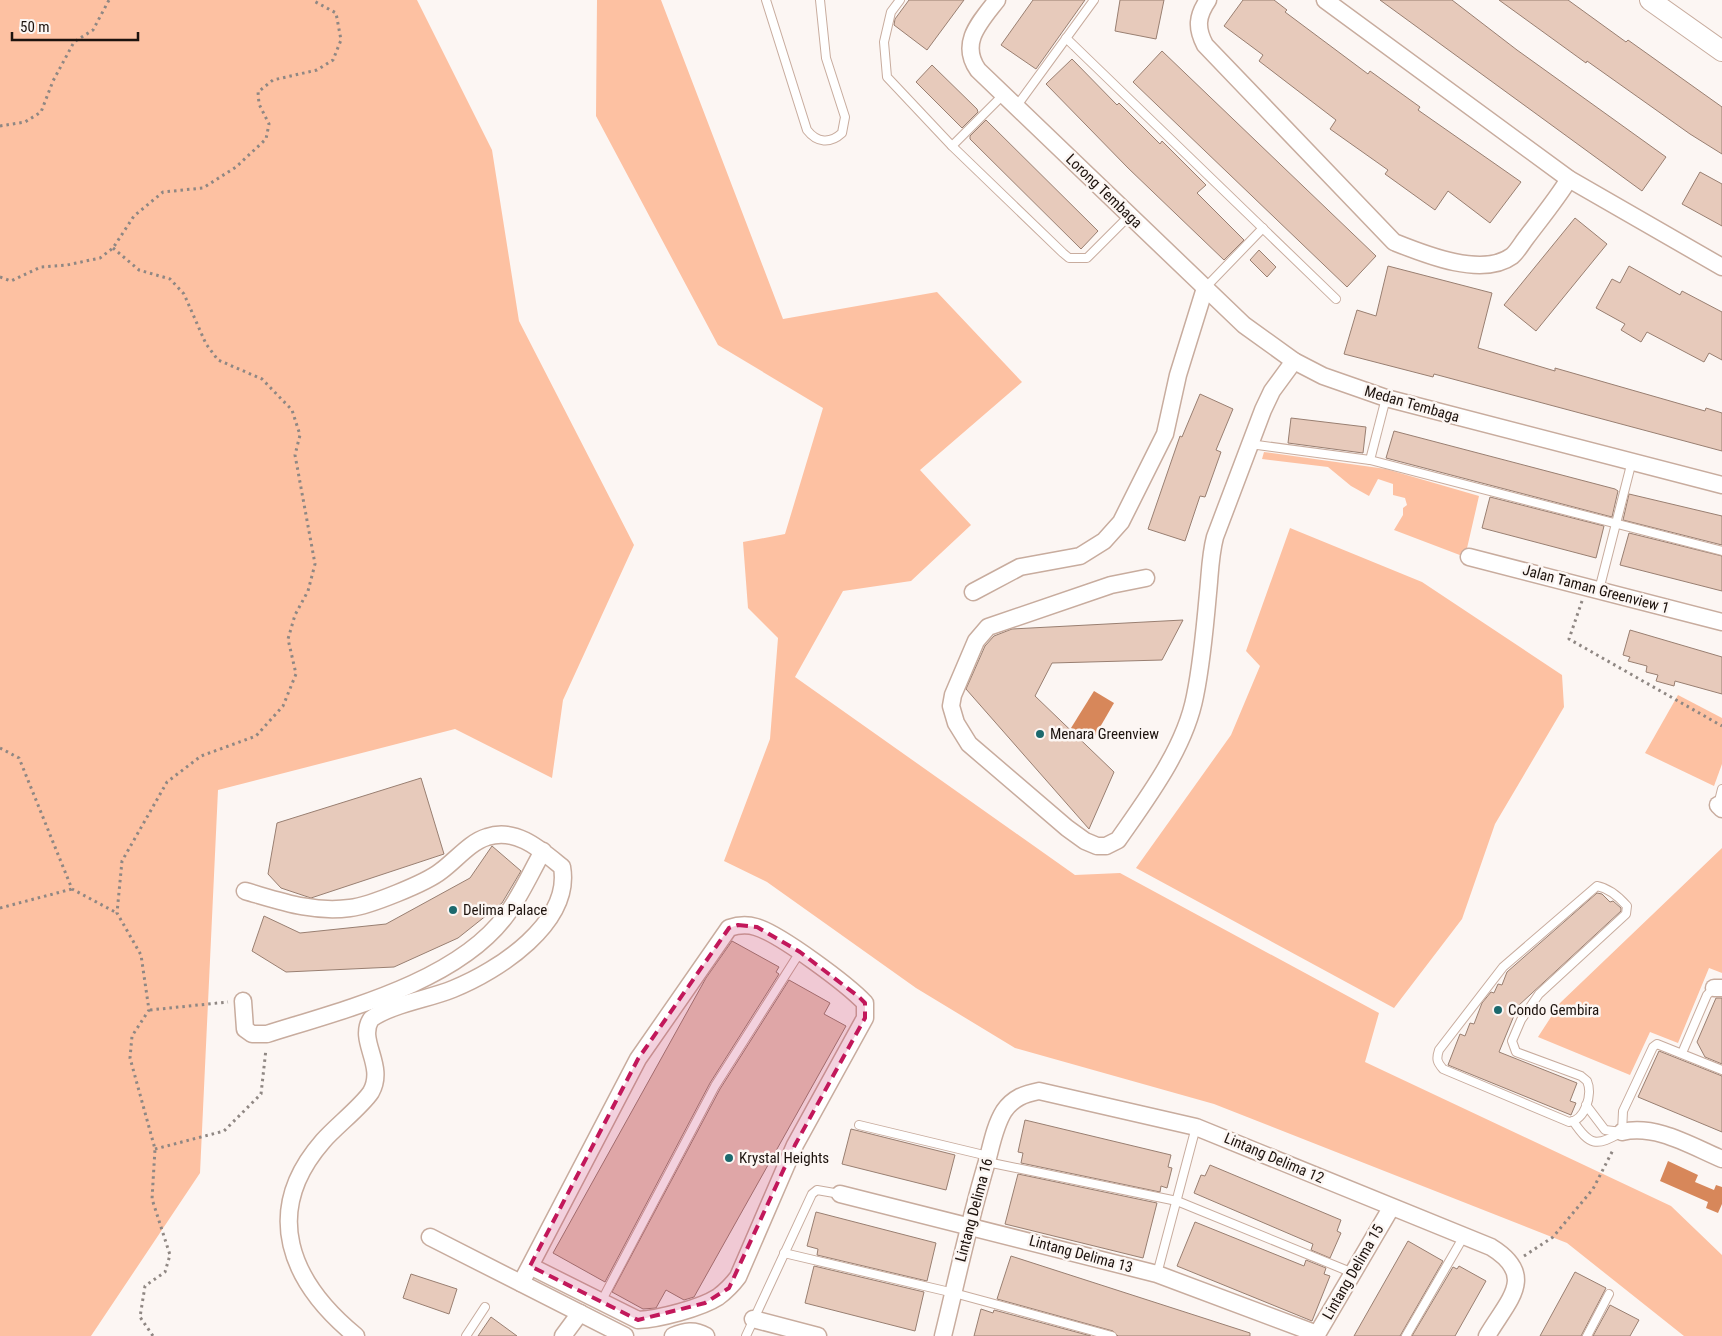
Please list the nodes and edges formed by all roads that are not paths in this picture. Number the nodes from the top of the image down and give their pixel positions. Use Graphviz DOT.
graph roads {
  1 [pos="766,0"];
  2 [pos="820,0"];
  3 [pos="900,0"];
  4 [pos="997,0"];
  5 [pos="1094,0"];
  6 [pos="1208,0"];
  7 [pos="1325,0"];
  8 [pos="1650,0"];
  9 [pos="1066,38"];
  10 [pos="1722,51"];
  11 [pos="1004,95"];
  12 [pos="1016,107"];
  13 [pos="952,146"];
  14 [pos="1569,179"];
  15 [pos="1129,216"];
  16 [pos="1263,228"];
  17 [pos="1722,268"];
  18 [pos="1205,288"];
  19 [pos="1336,299"];
  20 [pos="1294,361"];
  21 [pos="1386,398"];
  22 [pos="1250,444"];
  23 [pos="1370,460"];
  24 [pos="1632,461"];
  25 [pos="1722,485"];
  26 [pos="1616,524"];
  27 [pos="1722,551"];
  28 [pos="1470,557"];
  29 [pos="1146,578"];
  30 [pos="1593,588"];
  31 [pos="973,592"];
  32 [pos="1722,622"];
  33 [pos="1722,788"];
  34 [pos="1720,807"];
  35 [pos="543,851"];
  36 [pos="245,891"];
  37 [pos="800,952"];
  38 [pos="1718,988"];
  39 [pos="244,1001"];
  40 [pos="1682,1053"];
  41 [pos="1722,1070"];
  42 [pos="1023,1094"];
  43 [pos="1586,1105"];
  44 [pos="1573,1122"];
  45 [pos="859,1125"];
  46 [pos="1196,1127"];
  47 [pos="1622,1132"];
  48 [pos="988,1159"];
  49 [pos="1722,1159"];
  50 [pos="840,1194"];
  51 [pos="1176,1201"];
  52 [pos="1391,1208"];
  53 [pos="968,1225"];
  54 [pos="1464,1236"];
  55 [pos="430,1237"];
  56 [pos="784,1253"];
  57 [pos="530,1266"];
  58 [pos="1353,1273"];
  59 [pos="1157,1274"];
  60 [pos="521,1283"];
  61 [pos="954,1294"];
  62 [pos="1609,1294"];
  63 [pos="601,1302"];
  64 [pos="485,1307"];
  65 [pos="580,1313"];
  66 [pos="754,1319"];
  67 [pos="1316,1335"];
  68 [pos="356,1336"];
  69 [pos="466,1336"];
  70 [pos="565,1336"];
  71 [pos="625,1336"];
  72 [pos="673,1336"];
  73 [pos="706,1336"];
  74 [pos="746,1336"];
  75 [pos="818,1336"];
  76 [pos="943,1336"];
  77 [pos="1112,1336"];
  78 [pos="1406,1336"];
  79 [pos="1487,1336"];
  80 [pos="1587,1336"];
  1 -- 2 [label="lane"];
  3 -- 13 [label="lane"];
  4 -- 11 [label="street, Lorong Tembaga"];
  5 -- 9 [label="lane"];
  6 -- 14 [label="street"];
  7 -- 14 [label="street"];
  8 -- 10 [label="street"];
  9 -- 12 [label="lane"];
  9 -- 16 [label="lane"];
  11 -- 12 [label="street, Lorong Tembaga"];
  11 -- 13 [label="lane"];
  12 -- 15 [label="street, Lorong Tembaga"];
  13 -- 15 [label="lane"];
  14 -- 17 [label="street"];
  15 -- 18 [label="street, Lorong Tembaga"];
  16 -- 18 [label="lane"];
  16 -- 19 [label="lane"];
  18 -- 20 [label="street, Lorong Tembaga"];
  18 -- 31 [label="street"];
  20 -- 21 [label="street, Medan Tembaga"];
  20 -- 22 [label="street"];
  21 -- 23 [label="lane"];
  21 -- 24 [label="street, Medan Tembaga"];
  22 -- 23 [label="lane"];
  22 -- 29 [label="street"];
  23 -- 26 [label="lane"];
  24 -- 25 [label="street, Medan Tembaga"];
  24 -- 26 [label="lane"];
  26 -- 27 [label="lane"];
  26 -- 30 [label="lane"];
  28 -- 30 [label="street, Jalan Taman Greenview 1"];
  30 -- 32 [label="street, Jalan Taman Greenview 1"];
  33 -- 34 [label="lane"];
  35 -- 36 [label="street"];
  35 -- 39 [label="street"];
  35 -- 68 [label="street"];
  37 -- 57 [label="street"];
  37 -- 63 [label="lane"];
  37 -- 63 [label="street"];
  38 -- 40 [label="lane"];
  40 -- 41 [label="lane"];
  40 -- 47 [label="lane"];
  42 -- 46 [label="street, Lintang Delima 12"];
  42 -- 48 [label="street, Lintang Delima 16"];
  43 -- 44 [label="lane"];
  43 -- 44 [label="lane"];
  43 -- 47 [label="lane"];
  44 -- 47 [label="lane"];
  45 -- 48 [label="lane"];
  46 -- 51 [label="lane"];
  46 -- 52 [label="street, Lintang Delima 12"];
  47 -- 49 [label="street"];
  48 -- 51 [label="lane"];
  48 -- 53 [label="street, Lintang Delima 16"];
  50 -- 53 [label="street, Lintang Delima 13"];
  50 -- 56 [label="lane"];
  51 -- 58 [label="lane"];
  51 -- 59 [label="lane"];
  52 -- 54 [label="street, Lintang Delima 12"];
  52 -- 58 [label="street, Lintang Delima 15"];
  53 -- 59 [label="street, Lintang Delima 13"];
  53 -- 61 [label="street, Lintang Delima 16"];
  54 -- 78 [label="lane"];
  54 -- 79 [label="street, Lintang Delima 12"];
  55 -- 60 [label="street"];
  56 -- 61 [label="lane"];
  56 -- 66 [label="lane"];
  57 -- 60 [label="street"];
  57 -- 63 [label="street"];
  58 -- 67 [label="street, Lintang Delima 15"];
  59 -- 67 [label="street, Lintang Delima 13"];
  60 -- 65 [label="street"];
  61 -- 76 [label="street, Lintang Delima 16"];
  61 -- 77 [label="lane"];
  62 -- 80 [label="lane"];
  64 -- 69 [label="lane"];
  65 -- 70 [label="street"];
  65 -- 71 [label="street"];
  66 -- 74 [label="lane"];
  66 -- 75 [label="street"];
  72 -- 73 [label="street"];
}
